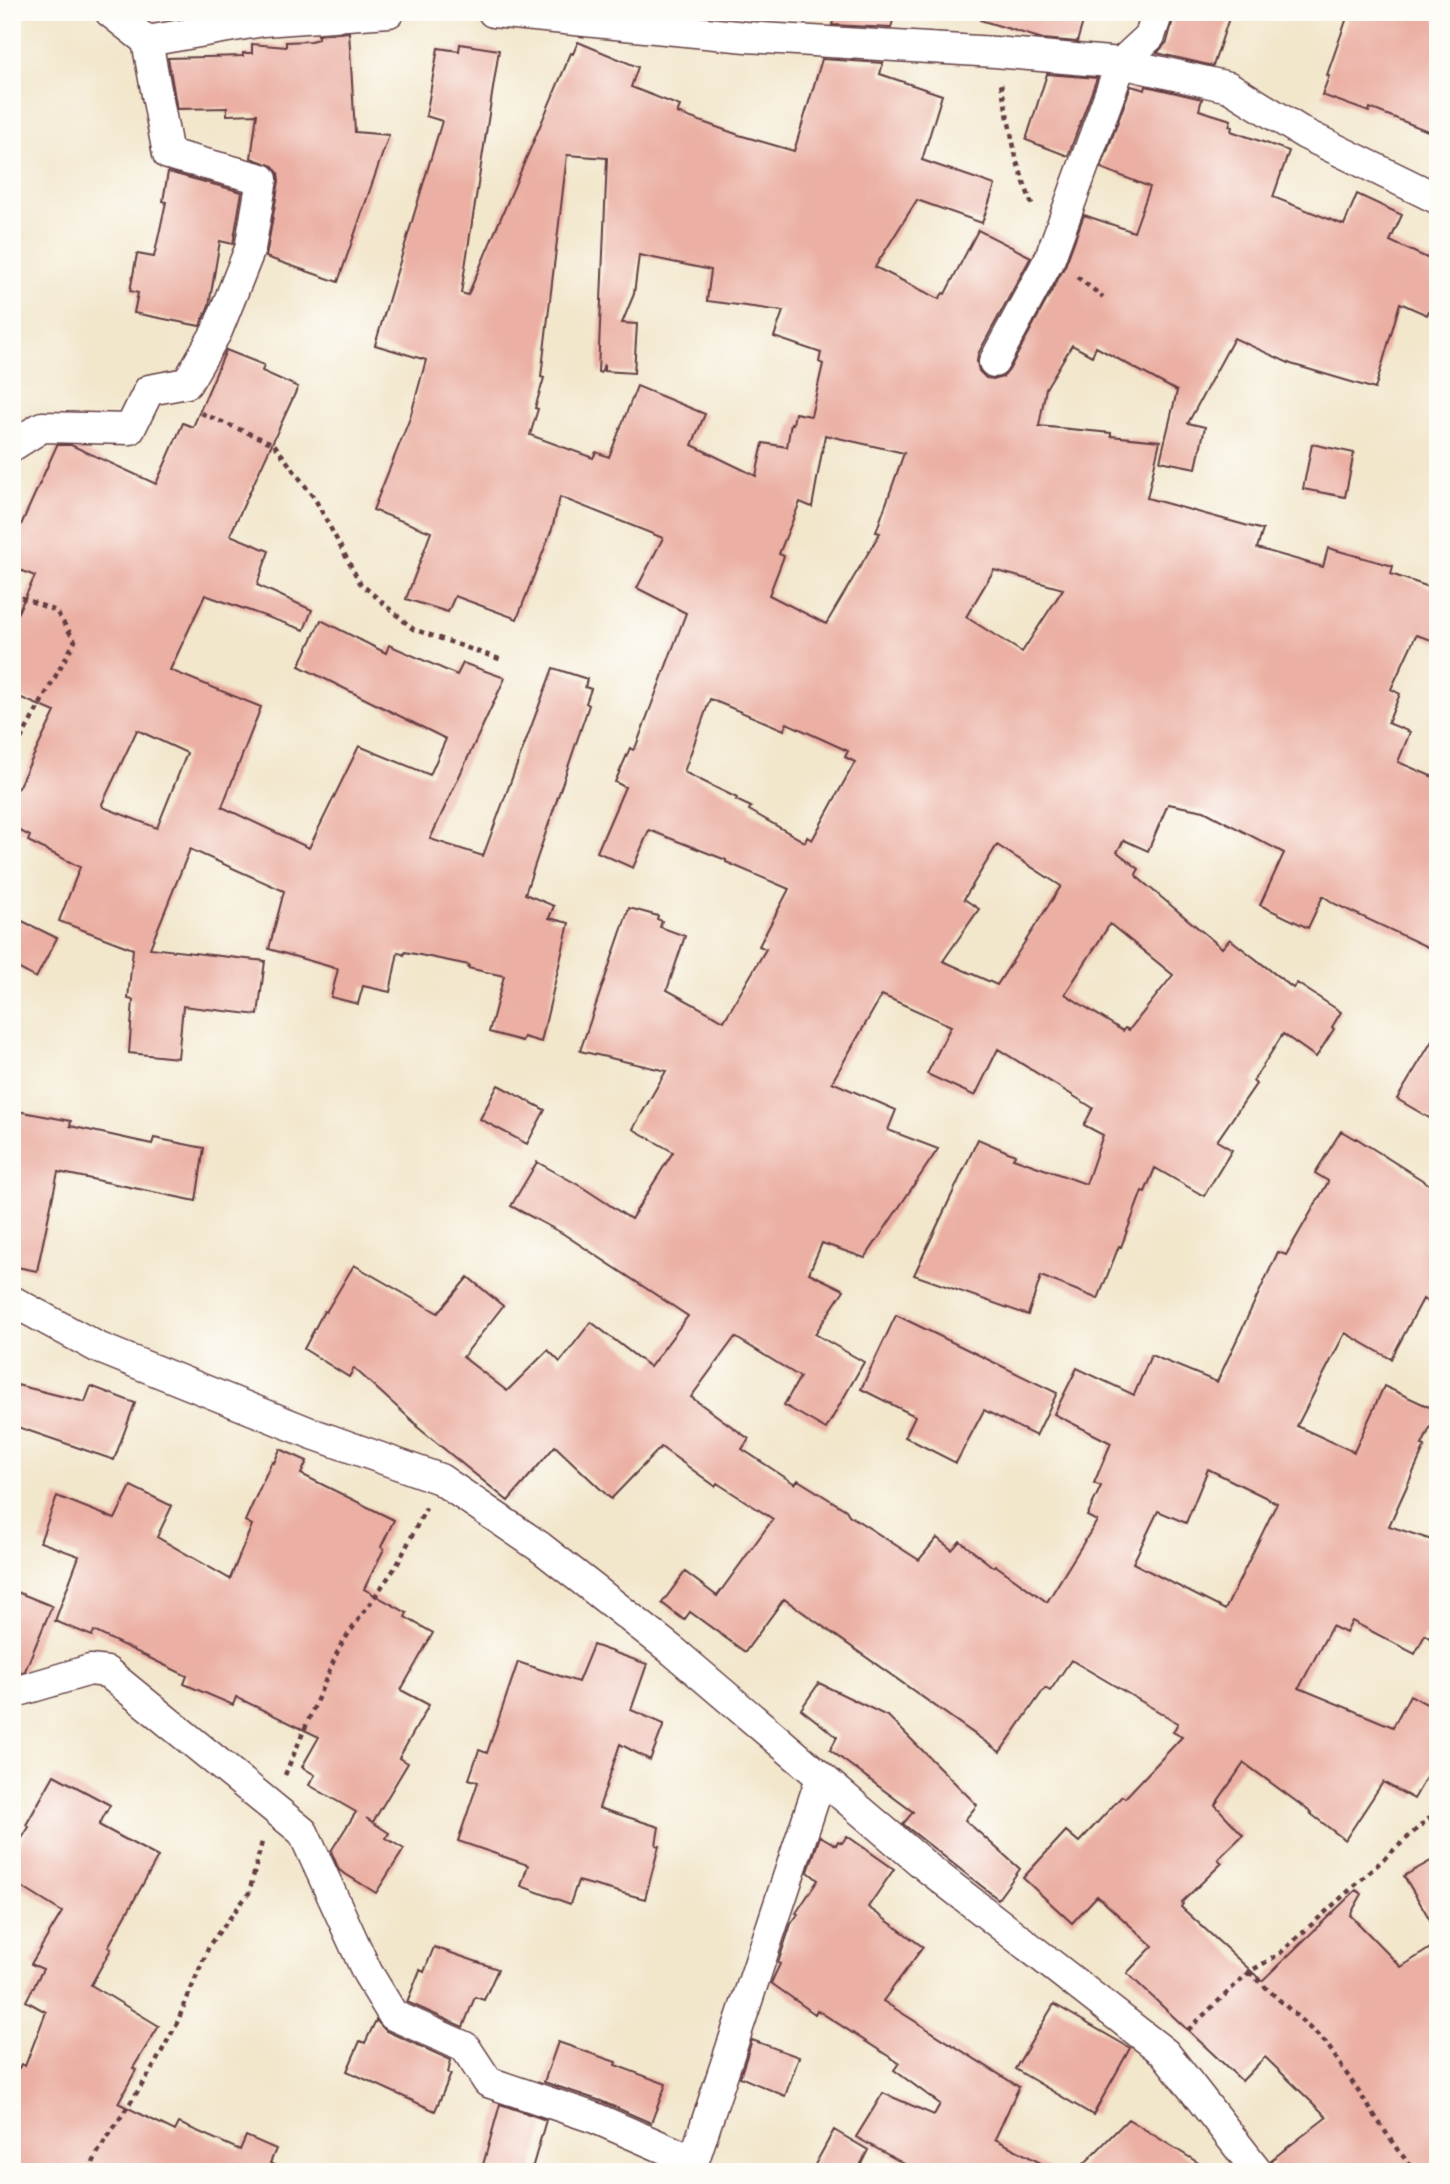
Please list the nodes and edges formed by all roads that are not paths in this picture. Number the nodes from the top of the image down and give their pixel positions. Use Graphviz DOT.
graph roads {
  1 [pos="110,12"];
  2 [pos="389,12"];
  3 [pos="493,12"];
  4 [pos="1158,12"];
  5 [pos="147,41"];
  6 [pos="1121,63"];
  7 [pos="1438,199"];
  8 [pos="995,362"];
  9 [pos="12,446"];
  10 [pos="12,1301"];
  11 [pos="12,1693"];
  12 [pos="821,1777"];
  13 [pos="692,2166"];
  14 [pos="1258,2172"];
  1 -- 5 [label="street"];
  2 -- 5 [label="street"];
  3 -- 6 [label="street"];
  4 -- 6 [label="street"];
  5 -- 9 [label="street"];
  6 -- 7 [label="street"];
  6 -- 8 [label="street"];
  10 -- 12 [label="street"];
  11 -- 13 [label="street"];
  12 -- 13 [label="street"];
  12 -- 14 [label="street"];
}
